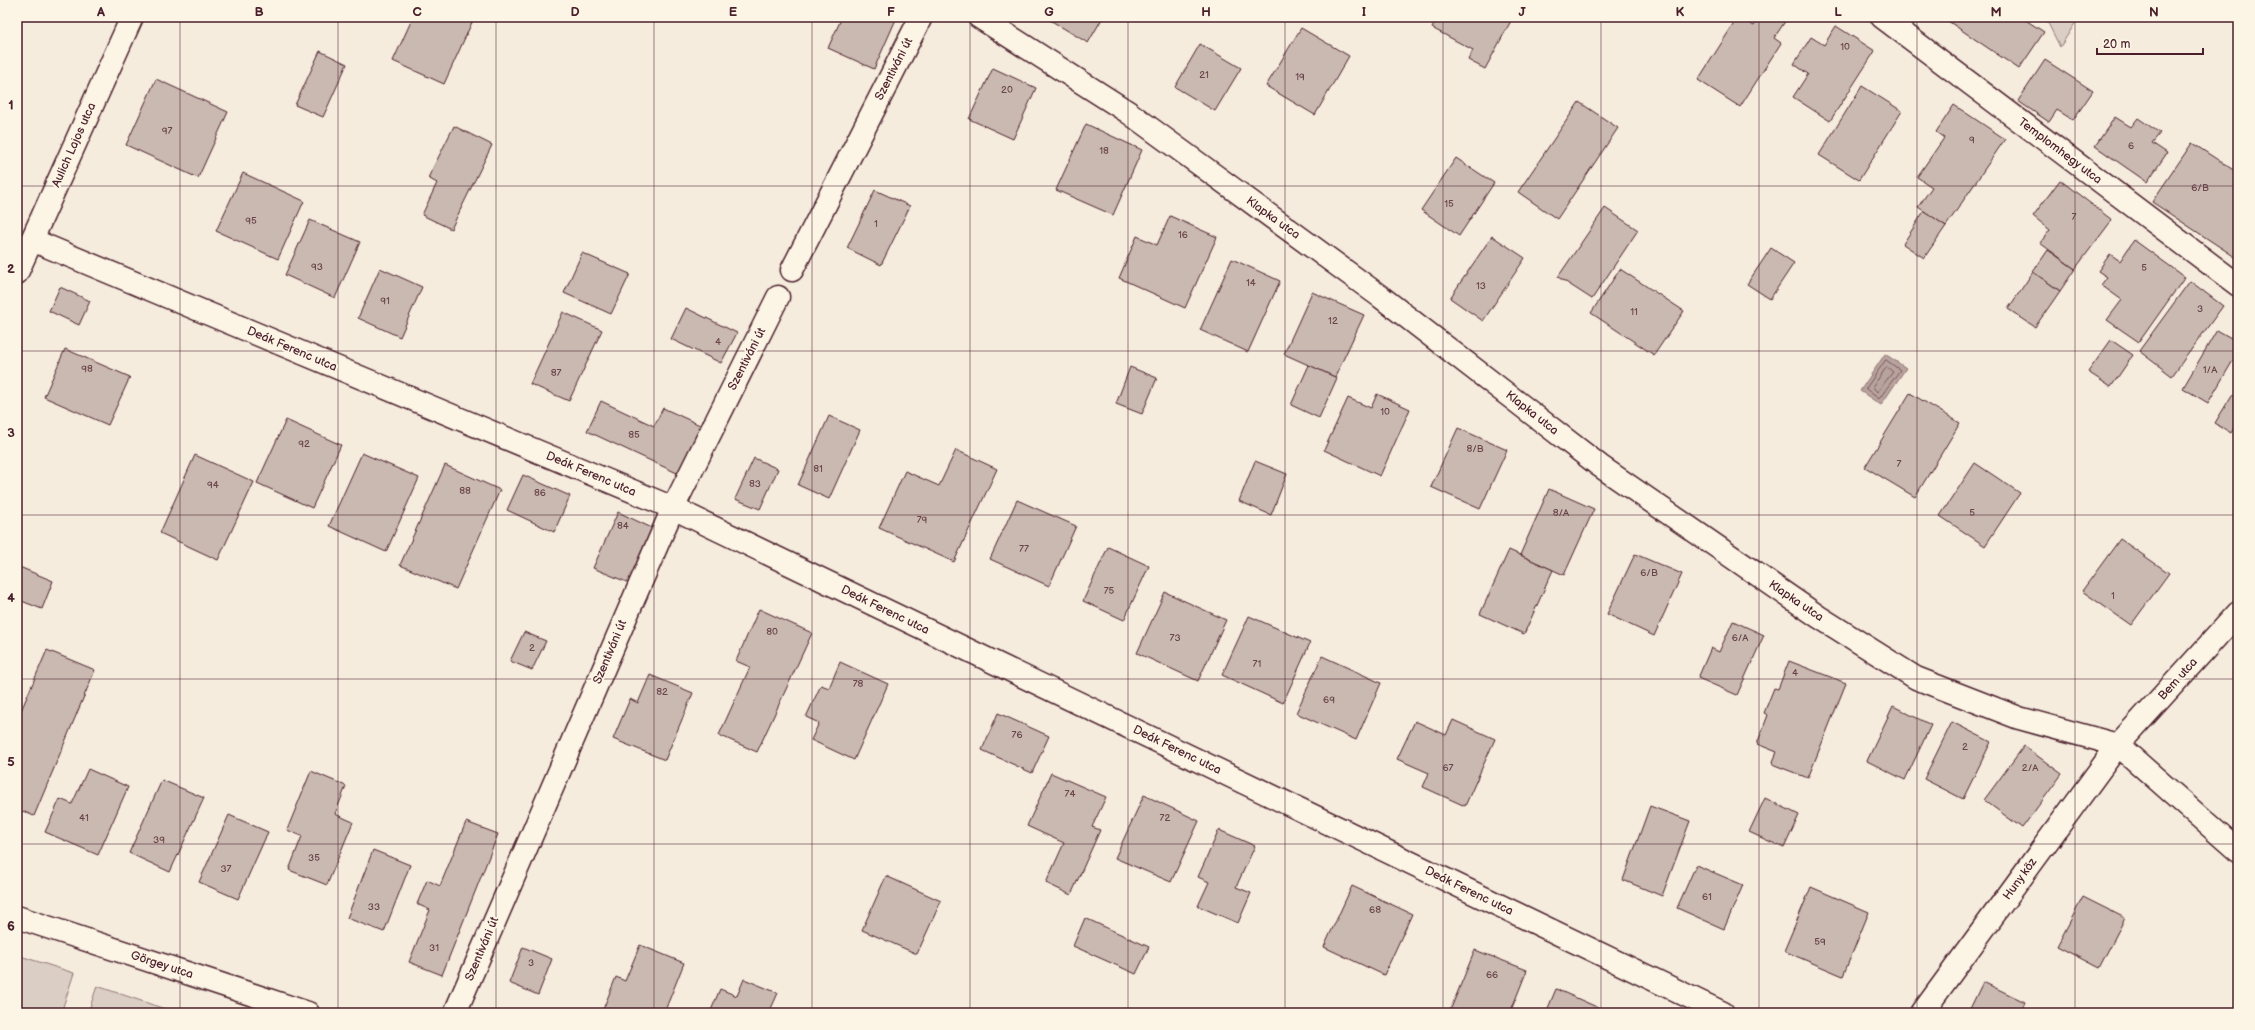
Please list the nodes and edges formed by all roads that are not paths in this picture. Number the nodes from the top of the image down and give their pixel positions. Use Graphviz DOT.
graph roads {
  1 [pos="132,17"];
  2 [pos="921,17"];
  3 [pos="979,17"];
  4 [pos="1882,17"];
  5 [pos="32,240"];
  6 [pos="792,270"];
  7 [pos="17,273"];
  8 [pos="2238,285"];
  9 [pos="778,297"];
  10 [pos="673,508"];
  11 [pos="2238,613"];
  12 [pos="2118,745"];
  13 [pos="2238,851"];
  14 [pos="17,917"];
  15 [pos="308,1013"];
  16 [pos="456,1013"];
  17 [pos="1723,1013"];
  18 [pos="1922,1013"];
  1 -- 5 [label="street, Aulich Lajos utca"];
  2 -- 6 [label="street, Szentiváni út"];
  3 -- 12 [label="street, Klapka utca"];
  4 -- 8 [label="street, Templomhegy utca"];
  5 -- 7 [label="street, Aulich Lajos utca"];
  5 -- 10 [label="street, Deák Ferenc utca"];
  9 -- 10 [label="street, Szentiváni út"];
  10 -- 16 [label="street, Szentiváni út"];
  10 -- 17 [label="street, Deák Ferenc utca"];
  11 -- 12 [label="street, Bem utca"];
  12 -- 13 [label="street"];
  12 -- 18 [label="street, Huny köz"];
  14 -- 15 [label="street, Görgey utca"];
}
